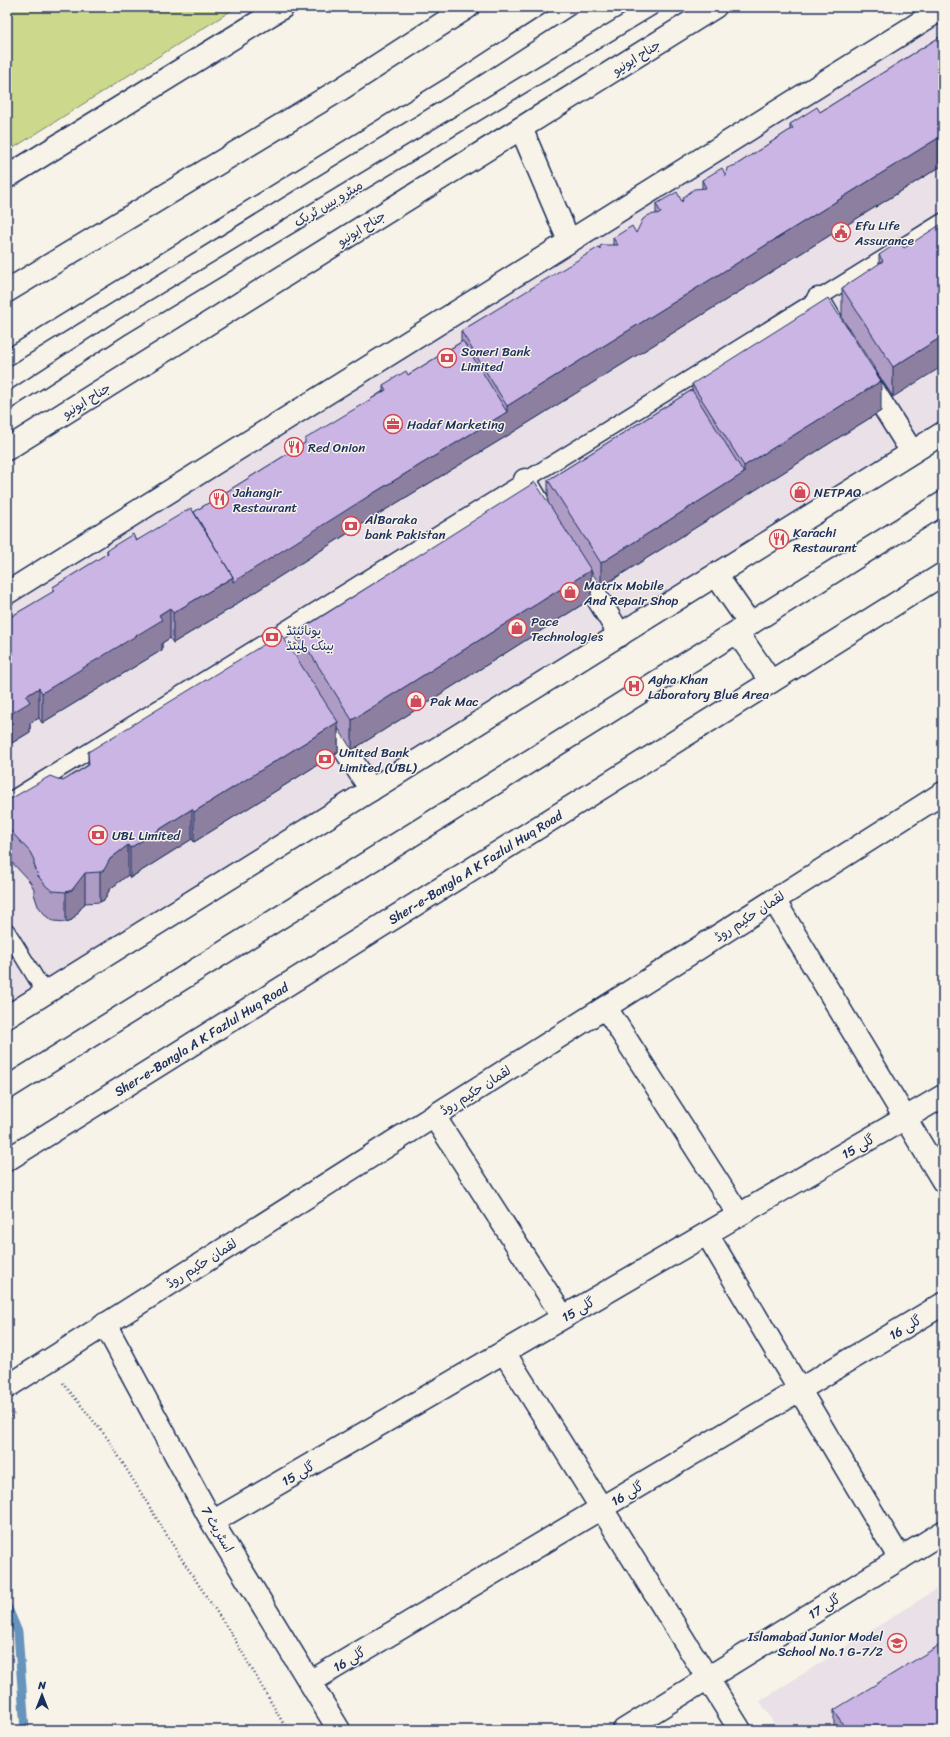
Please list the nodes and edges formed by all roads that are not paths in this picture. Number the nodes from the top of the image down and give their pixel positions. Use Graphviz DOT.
graph roads {
  1 [pos="283,7"];
  2 [pos="468,7"];
  3 [pos="570,7"];
  4 [pos="652,7"];
  5 [pos="715,7"];
  6 [pos="943,8"];
  7 [pos="521,128"];
  8 [pos="7,177"];
  9 [pos="943,221"];
  10 [pos="569,241"];
  11 [pos="7,291"];
  12 [pos="818,299"];
  13 [pos="7,358"];
  14 [pos="7,402"];
  15 [pos="943,433"];
  16 [pos="7,449"];
  17 [pos="912,452"];
  18 [pos="525,480"];
  19 [pos="943,503"];
  20 [pos="554,527"];
  21 [pos="566,548"];
  22 [pos="943,574"];
  23 [pos="716,575"];
  24 [pos="7,593"];
  25 [pos="744,628"];
  26 [pos="620,635"];
  27 [pos="272,637"];
  28 [pos="285,657"];
  29 [pos="771,682"];
  30 [pos="311,697"];
  31 [pos="371,790"];
  32 [pos="943,793"];
  33 [pos="7,802"];
  34 [pos="774,900"];
  35 [pos="7,931"];
  36 [pos="45,993"];
  37 [pos="606,1008"];
  38 [pos="7,1017"];
  39 [pos="7,1088"];
  40 [pos="943,1096"];
  41 [pos="434,1116"];
  42 [pos="906,1118"];
  43 [pos="7,1160"];
  44 [pos="943,1181"];
  45 [pos="739,1216"];
  46 [pos="707,1234"];
  47 [pos="943,1304"];
  48 [pos="564,1318"];
  49 [pos="105,1324"];
  50 [pos="504,1352"];
  51 [pos="7,1387"];
  52 [pos="800,1390"];
  53 [pos="602,1508"];
  54 [pos="212,1522"];
  55 [pos="943,1532"];
  56 [pos="900,1559"];
  57 [pos="708,1678"];
  58 [pos="310,1682"];
  59 [pos="339,1730"];
  60 [pos="624,1730"];
  61 [pos="740,1730"];
  1 -- 8 [label="street"];
  2 -- 11 [label="street"];
  3 -- 13 [label="lane"];
  4 -- 14 [label="lane, میٹرو بس ٹریک"];
  5 -- 7 [label="street, جناح ایونیو"];
  6 -- 10 [label="street"];
  7 -- 10 [label="street"];
  7 -- 16 [label="street, جناح ایونیو"];
  9 -- 12 [label="lane"];
  10 -- 24 [label="street"];
  12 -- 17 [label="street"];
  12 -- 18 [label="lane"];
  15 -- 17 [label="street"];
  17 -- 23 [label="street"];
  18 -- 20 [label="street"];
  18 -- 27 [label="lane"];
  19 -- 25 [label="street"];
  21 -- 26 [label="street"];
  22 -- 29 [label="street, Sher-e-Bangla A K Fazlul Huq Road"];
  23 -- 25 [label="street"];
  23 -- 26 [label="street"];
  25 -- 29 [label="street"];
  25 -- 39 [label="street"];
  26 -- 31 [label="street"];
  27 -- 28 [label="street"];
  27 -- 33 [label="lane"];
  29 -- 43 [label="street, Sher-e-Bangla A K Fazlul Huq Road"];
  30 -- 31 [label="street"];
  31 -- 36 [label="street"];
  32 -- 34 [label="street, لقمان حکیم روڈ"];
  34 -- 37 [label="street, لقمان حکیم روڈ"];
  34 -- 42 [label="street"];
  35 -- 36 [label="lane"];
  36 -- 38 [label="street"];
  37 -- 41 [label="street, لقمان حکیم روڈ"];
  37 -- 45 [label="street"];
  40 -- 42 [label="street, گلی 15"];
  41 -- 48 [label="street"];
  41 -- 49 [label="street, لقمان حکیم روڈ"];
  42 -- 44 [label="street"];
  42 -- 45 [label="street, گلی 15"];
  45 -- 46 [label="street, گلی 15"];
  46 -- 48 [label="street, گلی 15"];
  46 -- 52 [label="street"];
  47 -- 52 [label="street, گلی 16"];
  48 -- 50 [label="street, گلی 15"];
  49 -- 51 [label="street, لقمان حکیم روڈ"];
  49 -- 54 [label="street, اسٹریٹ 7"];
  50 -- 53 [label="street"];
  50 -- 54 [label="street, گلی 15"];
  52 -- 53 [label="street, گلی 16"];
  52 -- 56 [label="street"];
  53 -- 57 [label="street"];
  53 -- 58 [label="street, گلی 16"];
  54 -- 58 [label="street, اسٹریٹ 7"];
  55 -- 56 [label="street, گلی 17"];
  56 -- 57 [label="street, گلی 17"];
  57 -- 60 [label="street, گلی 17"];
  57 -- 61 [label="street"];
  58 -- 59 [label="street, اسٹریٹ 7"];
}
